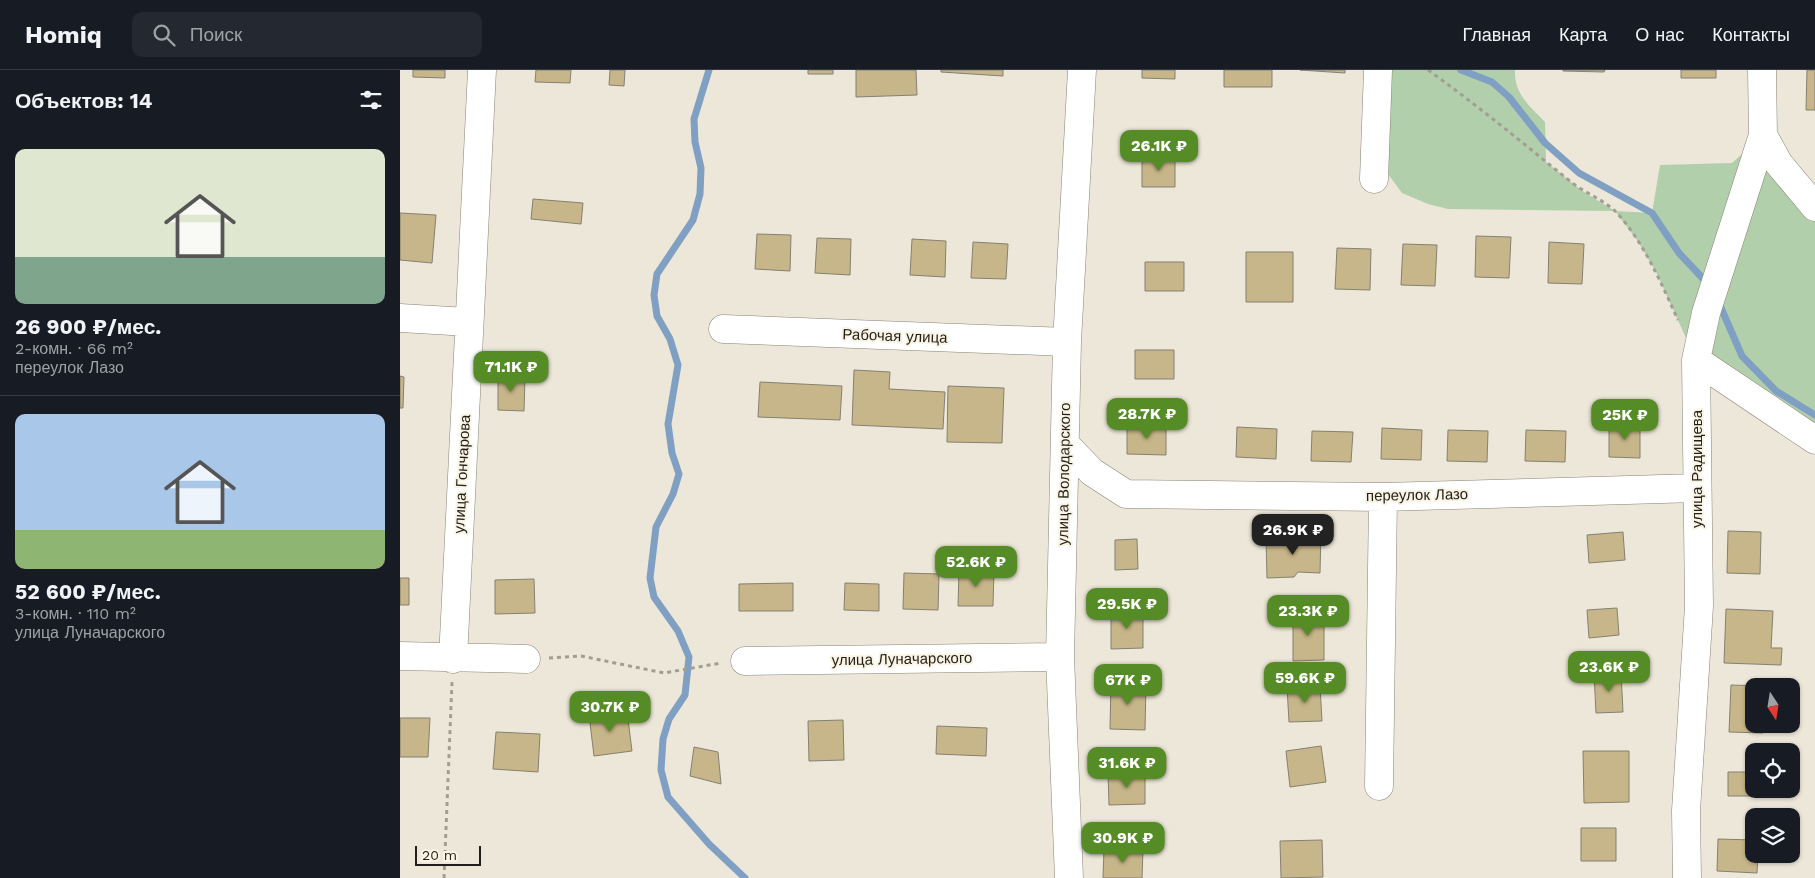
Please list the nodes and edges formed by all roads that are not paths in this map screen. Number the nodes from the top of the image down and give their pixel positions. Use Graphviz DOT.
graph roads {
  1 [pos="482,70"];
  2 [pos="1082,70"];
  3 [pos="1378,70"];
  4 [pos="1762,70"];
  5 [pos="1763,135"];
  6 [pos="1374,179"];
  7 [pos="1815,207"];
  8 [pos="400,318"];
  9 [pos="468,322"];
  10 [pos="723,329"];
  11 [pos="1068,342"];
  12 [pos="1696,360"];
  13 [pos="1815,440"];
  14 [pos="1065,444"];
  15 [pos="1697,488"];
  16 [pos="1383,497"];
  17 [pos="400,656"];
  18 [pos="1060,657"];
  19 [pos="454,659"];
  20 [pos="526,659"];
  21 [pos="745,661"];
  22 [pos="1378,786"];
  23 [pos="1069,878"];
  24 [pos="1687,878"];
  1 -- 9 [label="street, улица Гончарова"];
  2 -- 11 [label="street, улица Володарского"];
  3 -- 6 [label="street"];
  4 -- 5 [label="street, улица Радищева"];
  5 -- 7 [label="street"];
  5 -- 12 [label="street, улица Радищева"];
  8 -- 9 [label="street"];
  9 -- 19 [label="street, улица Гончарова"];
  10 -- 11 [label="street, Рабочая улица"];
  11 -- 14 [label="street, улица Володарского"];
  12 -- 13 [label="street"];
  12 -- 15 [label="street, улица Радищева"];
  14 -- 16 [label="street, переулок Лазо"];
  14 -- 18 [label="street, улица Володарского"];
  15 -- 16 [label="street, переулок Лазо"];
  15 -- 24 [label="street, улица Радищева"];
  16 -- 22 [label="street"];
  17 -- 19 [label="street"];
  18 -- 21 [label="street, улица Луначарского"];
  18 -- 23 [label="street, улица Володарского"];
  19 -- 20 [label="street"];
}
